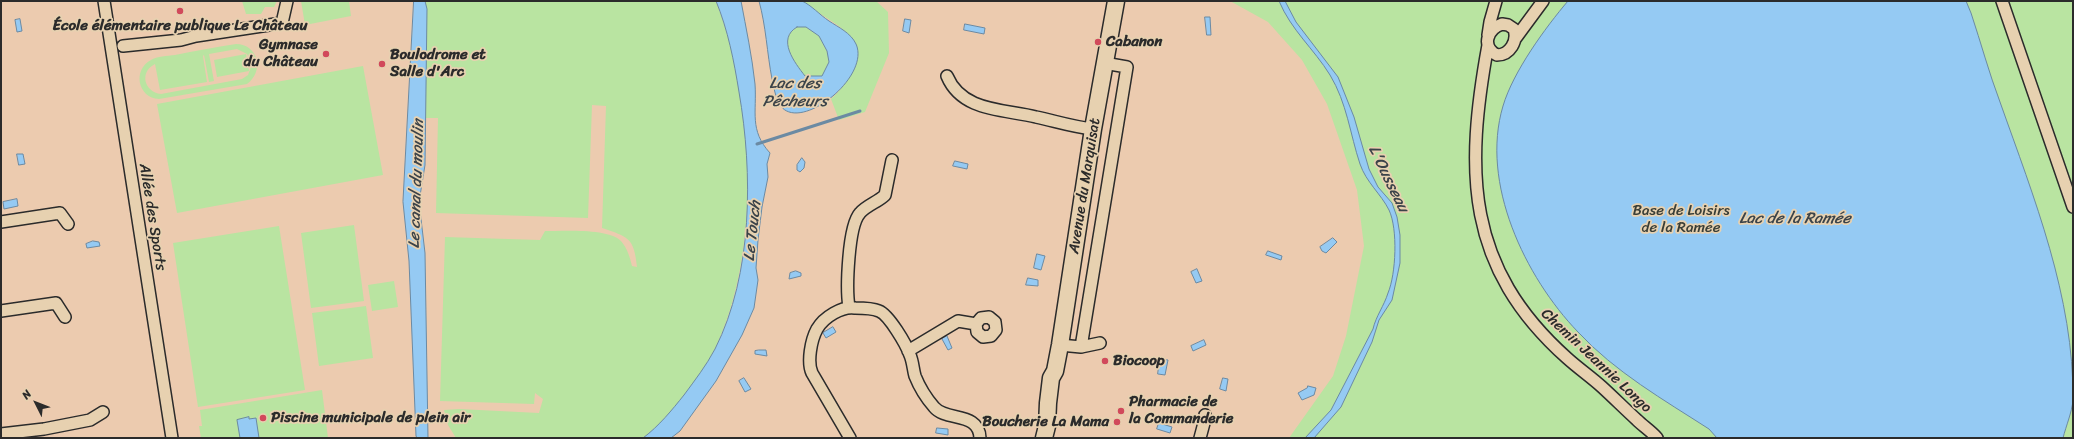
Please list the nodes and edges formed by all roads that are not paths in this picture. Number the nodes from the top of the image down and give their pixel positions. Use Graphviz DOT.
graph roads {
  1 [pos="104,1"];
  2 [pos="287,1"];
  3 [pos="1116,1"];
  4 [pos="1496,1"];
  5 [pos="1543,1"];
  6 [pos="2002,1"];
  7 [pos="1515,39"];
  8 [pos="1488,40"];
  9 [pos="123,46"];
  10 [pos="1505,54"];
  11 [pos="1104,63"];
  12 [pos="1483,75"];
  13 [pos="947,76"];
  14 [pos="1093,129"];
  15 [pos="892,160"];
  16 [pos="2073,207"];
  17 [pos="1,222"];
  18 [pos="68,224"];
  19 [pos="849,307"];
  20 [pos="1,311"];
  21 [pos="64,317"];
  22 [pos="976,324"];
  23 [pos="1100,343"];
  24 [pos="1060,345"];
  25 [pos="1081,347"];
  26 [pos="908,351"];
  27 [pos="1055,371"];
  28 [pos="103,412"];
  29 [pos="1205,415"];
  30 [pos="1,434"];
  31 [pos="1658,437"];
  32 [pos="172,438"];
  33 [pos="850,438"];
  34 [pos="980,438"];
  35 [pos="1044,438"];
  36 [pos="1056,438"];
  37 [pos="1200,438"];
  1 -- 32 [label="street, Allée des Sports"];
  2 -- 9 [label="street"];
  3 -- 11 [label="main road, Avenue du Marquisat"];
  4 -- 8 [label="street, Chemin Jeannie Longo"];
  5 -- 7 [label="street"];
  6 -- 16 [label="street"];
  7 -- 8 [label="street"];
  7 -- 10 [label="street"];
  8 -- 10 [label="street"];
  8 -- 12 [label="street, Chemin Jeannie Longo"];
  10 -- 12 [label="street"];
  11 -- 14 [label="main road, Avenue du Marquisat"];
  11 -- 25 [label="street"];
  12 -- 31 [label="street, Chemin Jeannie Longo"];
  13 -- 14 [label="street"];
  14 -- 24 [label="main road, Avenue du Marquisat"];
  15 -- 19 [label="street"];
  17 -- 18 [label="street"];
  19 -- 26 [label="street"];
  19 -- 33 [label="street"];
  20 -- 21 [label="street"];
  22 -- 26 [label="street"];
  23 -- 25 [label="street"];
  24 -- 25 [label="street"];
  24 -- 27 [label="main road, Avenue du Marquisat"];
  26 -- 34 [label="street"];
  27 -- 35 [label="main road, Avenue du Marquisat"];
  27 -- 36 [label="main road, Avenue du Marquisat"];
  28 -- 30 [label="street"];
  29 -- 37 [label="street"];
}
